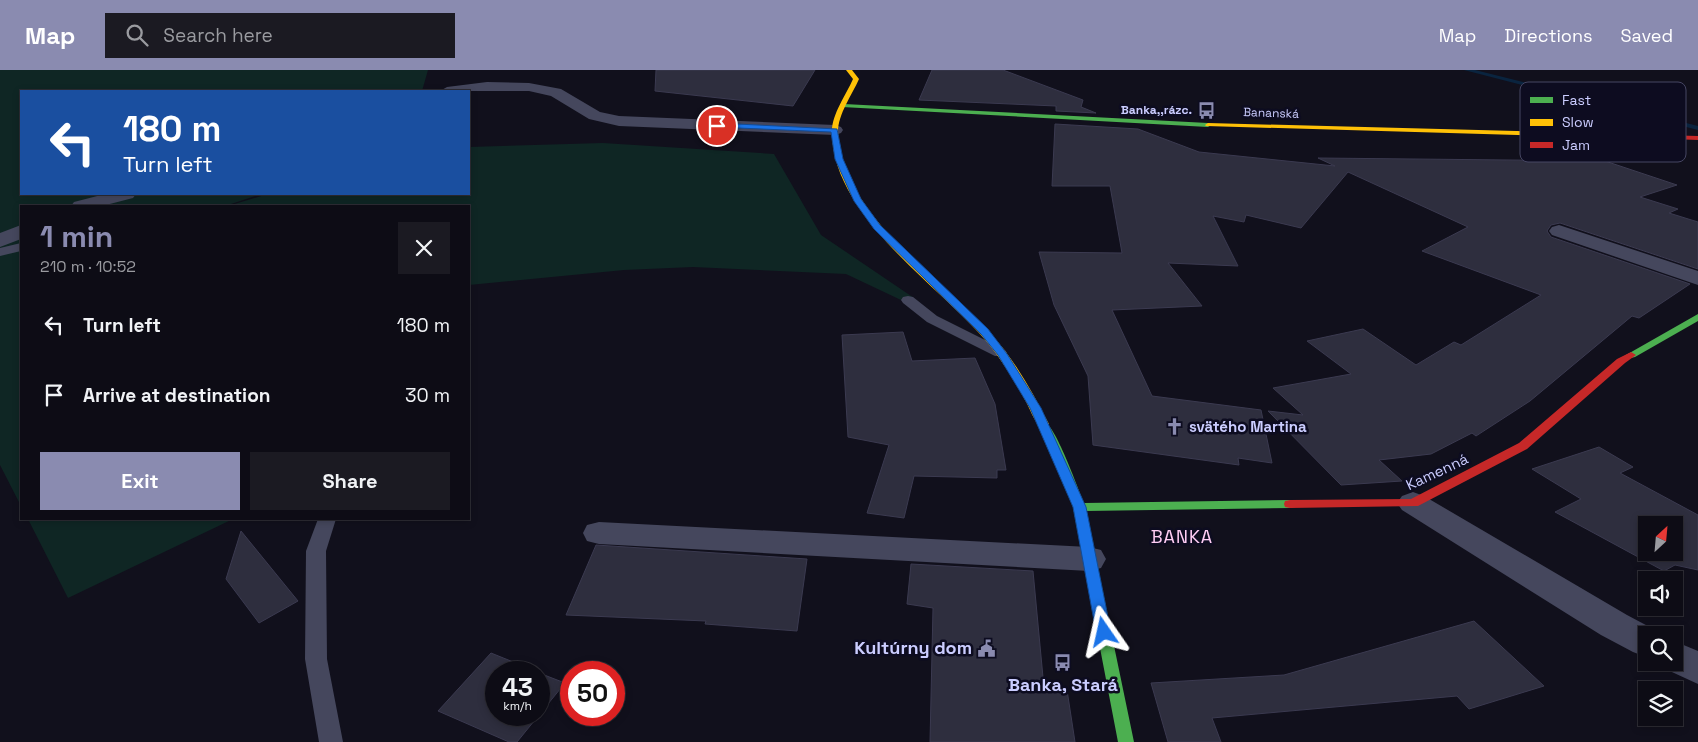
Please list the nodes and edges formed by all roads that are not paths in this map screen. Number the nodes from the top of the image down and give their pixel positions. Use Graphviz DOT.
graph roads {
  1 [pos="849,70"];
  2 [pos="455,90"];
  3 [pos="875,96"];
  4 [pos="844,106"];
  5 [pos="918,110"];
  6 [pos="834,130"];
  7 [pos="1520,133"];
  8 [pos="122,195"];
  9 [pos="85,205"];
  10 [pos="20,231"];
  11 [pos="1559,231"];
  12 [pos="0,241"];
  13 [pos="20,247"];
  14 [pos="0,252"];
  15 [pos="1698,278"];
  16 [pos="908,300"];
  17 [pos="1698,317"];
  18 [pos="1002,354"];
  19 [pos="1413,503"];
  20 [pos="1079,507"];
  21 [pos="327,520"];
  22 [pos="599,534"];
  23 [pos="1089,559"];
  24 [pos="1638,638"];
  25 [pos="1683,661"];
  26 [pos="1698,669"];
  27 [pos="331,742"];
  28 [pos="1126,742"];
  1 -- 4 [label="main road"];
  2 -- 6 [label="street"];
  3 -- 5 [label="main road"];
  4 -- 5 [label="main road, Bananská"];
  4 -- 6 [label="main road"];
  5 -- 7 [label="main road, Bananská"];
  6 -- 18 [label="main road"];
  8 -- 9 [label="street"];
  10 -- 12 [label="street"];
  11 -- 15 [label="street"];
  13 -- 14 [label="lane"];
  16 -- 18 [label="lane"];
  17 -- 19 [label="main road, Kamenná"];
  18 -- 20 [label="main road"];
  19 -- 20 [label="main road, Kamenná"];
  19 -- 24 [label="street"];
  20 -- 23 [label="main road"];
  21 -- 27 [label="lane"];
  22 -- 23 [label="street"];
  23 -- 28 [label="main road"];
  25 -- 26 [label="street"];
}
